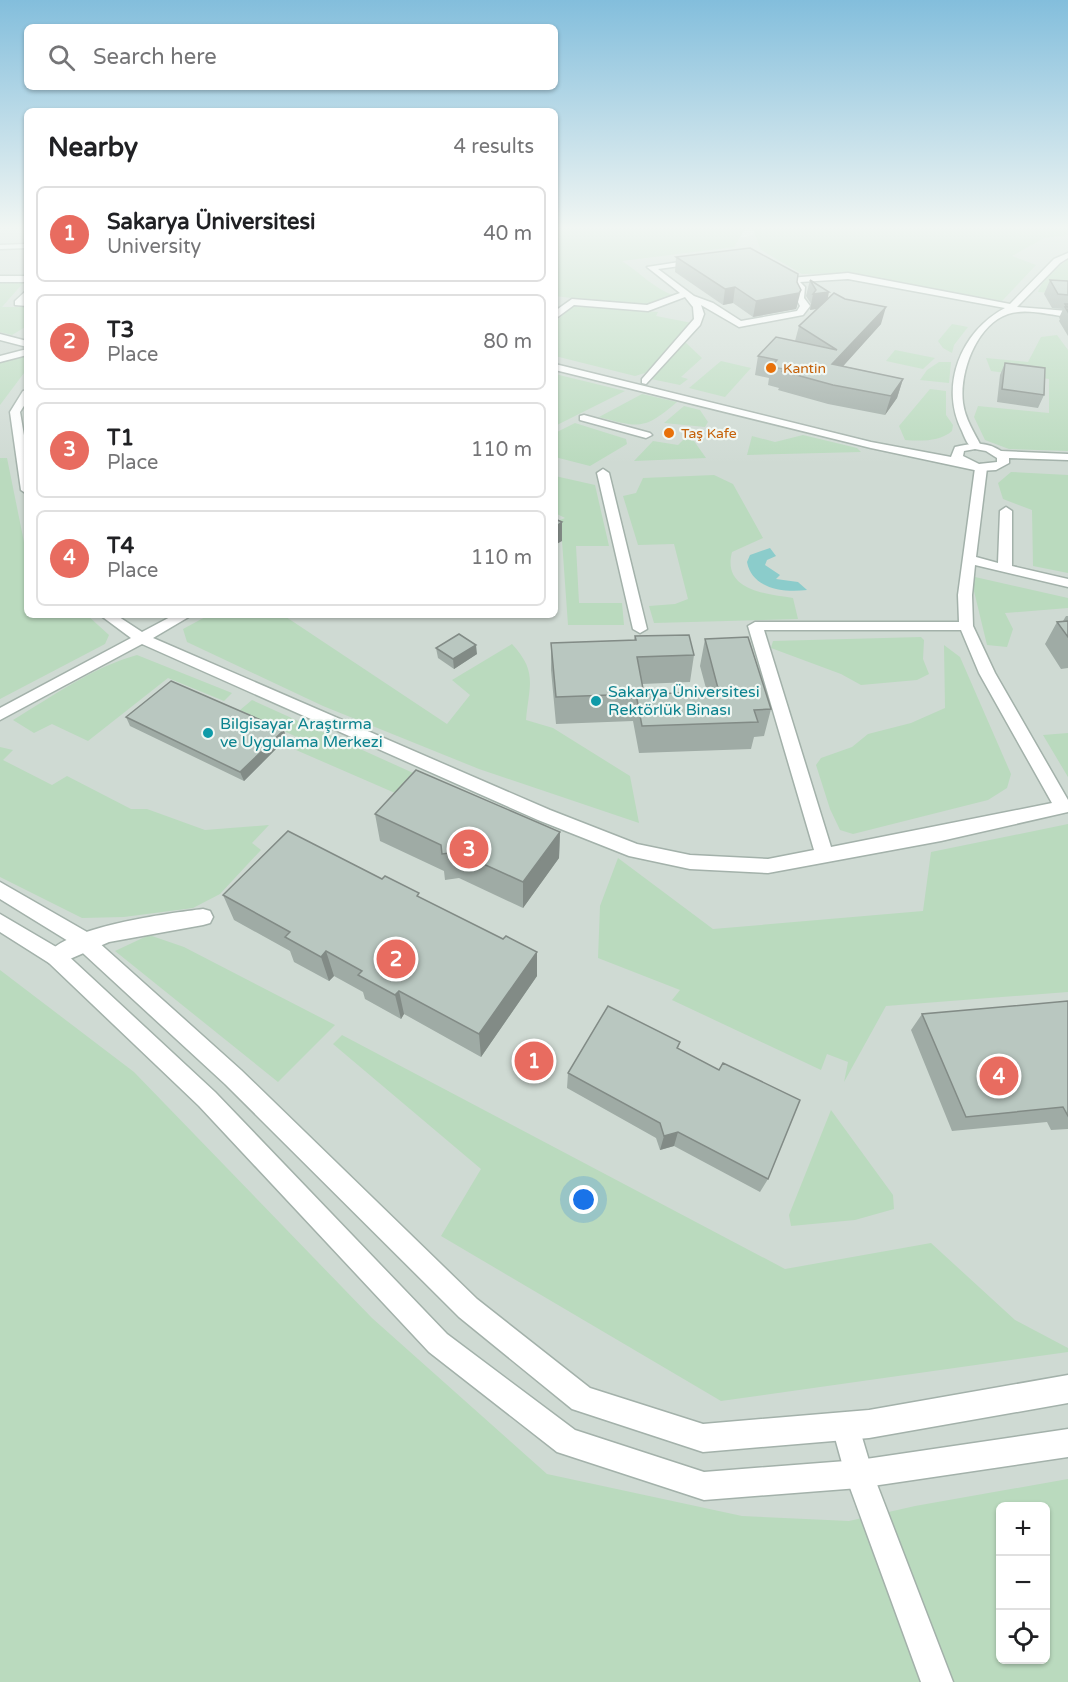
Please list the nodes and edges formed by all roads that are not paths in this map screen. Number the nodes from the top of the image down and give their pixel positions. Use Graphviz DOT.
graph roads {
  1 [pos="697,307"];
  2 [pos="714,307"];
  3 [pos="804,307"];
  4 [pos="1003,307"];
  5 [pos="1010,309"];
  6 [pos="1068,314"];
  7 [pos="0,337"];
  8 [pos="24,343"];
  9 [pos="24,353"];
  10 [pos="0,359"];
  11 [pos="558,360"];
  12 [pos="558,368"];
  13 [pos="646,381"];
  14 [pos="24,398"];
  15 [pos="15,412"];
  16 [pos="0,417"];
  17 [pos="584,418"];
  18 [pos="646,435"];
  19 [pos="975,446"];
  20 [pos="959,449"];
  21 [pos="1068,457"];
  22 [pos="1000,460"];
  23 [pos="965,463"];
  24 [pos="981,468"];
  25 [pos="1068,468"];
  26 [pos="24,470"];
  27 [pos="603,473"];
  28 [pos="1006,511"];
  29 [pos="970,560"];
  30 [pos="1005,568"];
  31 [pos="1068,583"];
  32 [pos="111,618"];
  33 [pos="179,618"];
  34 [pos="966,626"];
  35 [pos="640,629"];
  36 [pos="140,638"];
  37 [pos="0,715"];
  38 [pos="1065,806"];
  39 [pos="825,856"];
  40 [pos="0,890"];
  41 [pos="203,917"];
  42 [pos="0,922"];
  43 [pos="83,941"];
  44 [pos="56,957"];
  45 [pos="1068,1389"];
  46 [pos="846,1427"];
  47 [pos="1068,1443"];
  48 [pos="859,1474"];
  49 [pos="937,1682"];
  1 -- 13 [label="street"];
  2 -- 3 [label="street"];
  4 -- 5 [label="street"];
  5 -- 6 [label="street"];
  5 -- 19 [label="street"];
  7 -- 8 [label="street"];
  9 -- 10 [label="street"];
  11 -- 13 [label="street"];
  12 -- 23 [label="street"];
  13 -- 20 [label="street"];
  14 -- 15 [label="street"];
  15 -- 16 [label="street"];
  15 -- 26 [label="street"];
  17 -- 18 [label="street"];
  19 -- 20 [label="street"];
  19 -- 22 [label="street"];
  20 -- 23 [label="street"];
  21 -- 22 [label="street"];
  22 -- 24 [label="street"];
  22 -- 25 [label="street"];
  23 -- 24 [label="street"];
  24 -- 29 [label="street"];
  27 -- 35 [label="street"];
  28 -- 30 [label="street"];
  29 -- 30 [label="street"];
  29 -- 34 [label="street"];
  30 -- 31 [label="street"];
  32 -- 36 [label="street"];
  33 -- 36 [label="street"];
  34 -- 38 [label="street"];
  34 -- 39 [label="street"];
  36 -- 37 [label="street"];
  36 -- 39 [label="street"];
  38 -- 39 [label="street"];
  40 -- 43 [label="street"];
  41 -- 43 [label="street"];
  42 -- 44 [label="street"];
  43 -- 44 [label="street"];
  43 -- 46 [label="street"];
  44 -- 48 [label="street"];
  45 -- 46 [label="street"];
  46 -- 48 [label="street"];
  47 -- 48 [label="street"];
  48 -- 49 [label="street"];
}
